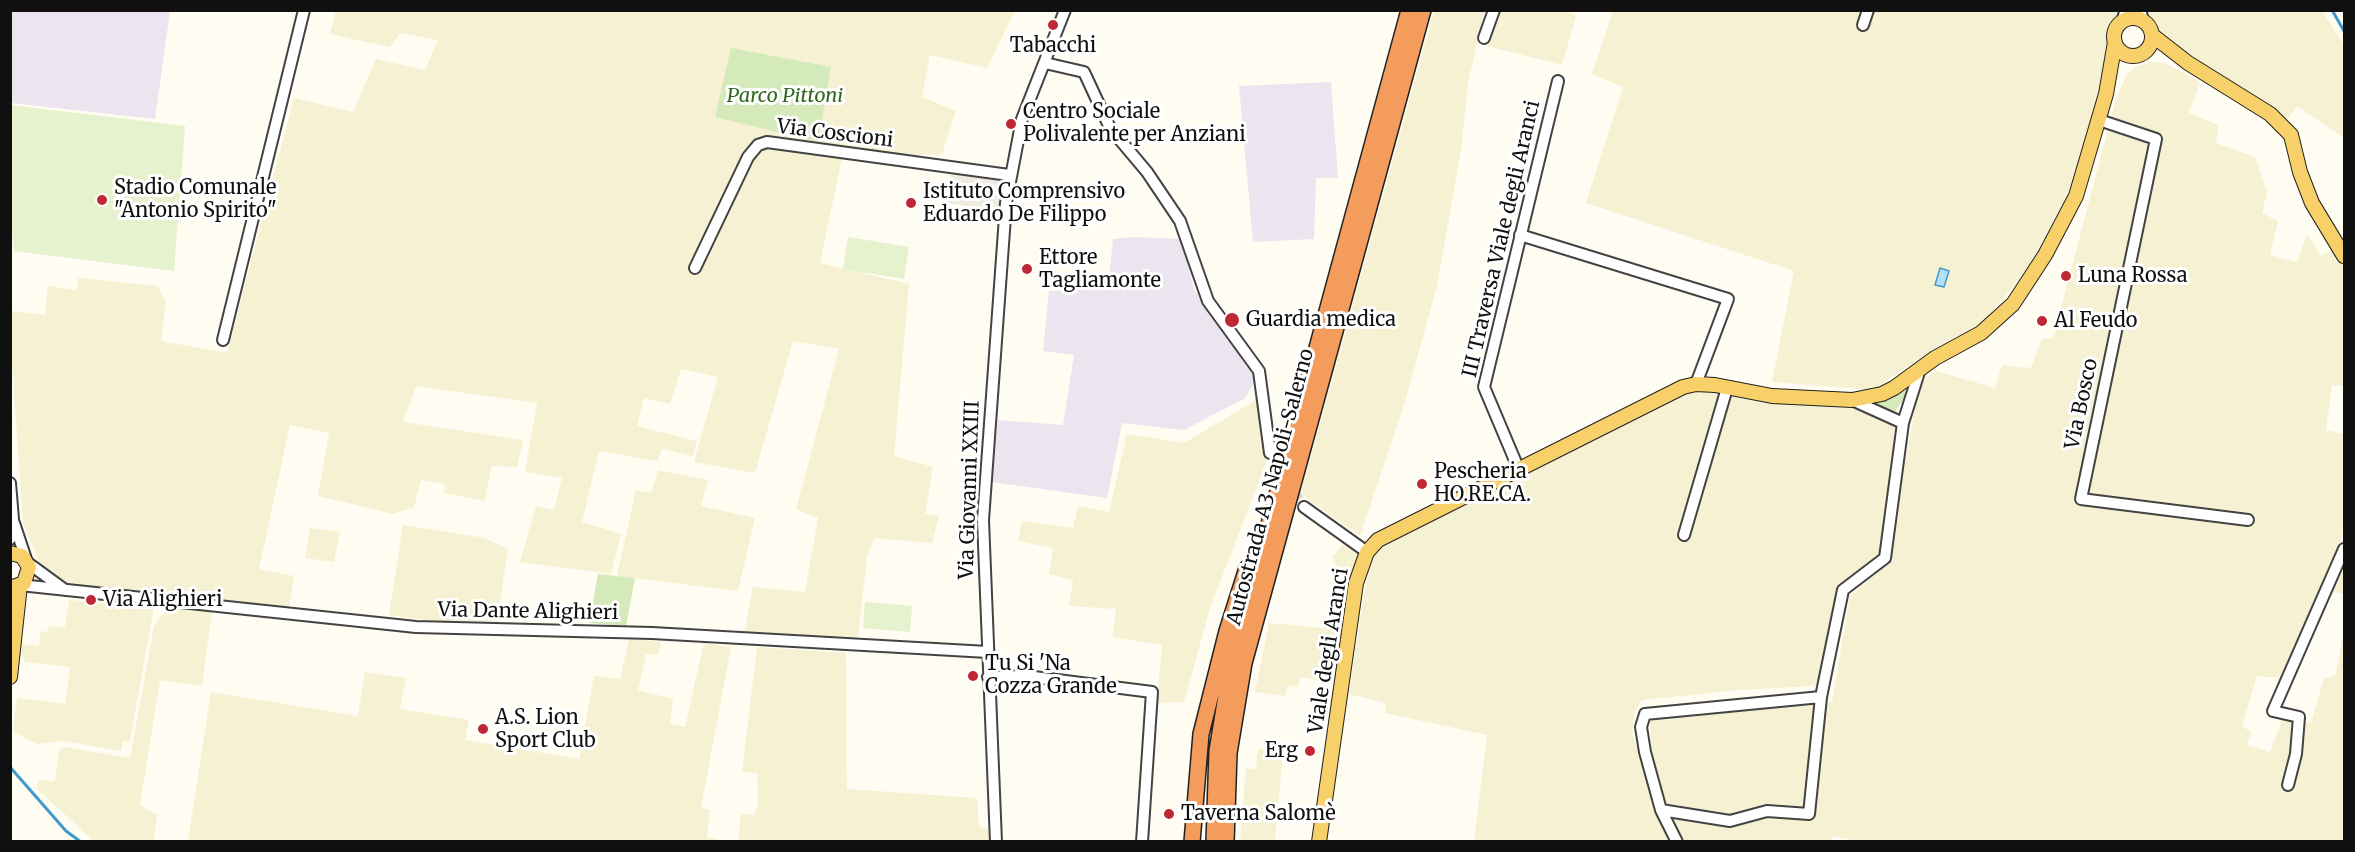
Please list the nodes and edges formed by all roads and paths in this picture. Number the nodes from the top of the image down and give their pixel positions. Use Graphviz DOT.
graph roads {
  1 [pos="304,10"];
  2 [pos="1065,10"];
  3 [pos="1409,10"];
  4 [pos="1423,10"];
  5 [pos="1494,10"];
  6 [pos="1868,10"];
  7 [pos="2142,15"];
  8 [pos="2124,16"];
  9 [pos="1863,25"];
  10 [pos="2152,35"];
  11 [pos="1484,38"];
  12 [pos="2115,42"];
  13 [pos="2146,50"];
  14 [pos="2132,56"];
  15 [pos="1045,63"];
  16 [pos="2188,63"];
  17 [pos="1558,81"];
  18 [pos="2106,94"];
  19 [pos="2099,120"];
  20 [pos="1009,175"];
  21 [pos="1520,235"];
  22 [pos="2344,256"];
  23 [pos="695,268"];
  24 [pos="223,340"];
  25 [pos="1920,368"];
  26 [pos="1696,384"];
  27 [pos="1727,388"];
  28 [pos="1852,400"];
  29 [pos="1903,423"];
  30 [pos="1289,447"];
  31 [pos="1270,453"];
  32 [pos="1519,470"];
  33 [pos="10,483"];
  34 [pos="1304,507"];
  35 [pos="13,519"];
  36 [pos="2248,520"];
  37 [pos="1684,535"];
  38 [pos="10,539"];
  39 [pos="2344,549"];
  40 [pos="1366,552"];
  41 [pos="10,554"];
  42 [pos="27,561"];
  43 [pos="15,586"];
  44 [pos="68,592"];
  45 [pos="10,618"];
  46 [pos="14,633"];
  47 [pos="988,652"];
  48 [pos="10,677"];
  49 [pos="988,677"];
  50 [pos="1821,697"];
  51 [pos="2288,785"];
  52 [pos="1660,810"];
  53 [pos="996,842"];
  54 [pos="1142,842"];
  55 [pos="1192,842"];
  56 [pos="1214,842"];
  57 [pos="1226,842"];
  58 [pos="1319,842"];
  59 [pos="1677,842"];
  1 -- 24 [label="street"];
  2 -- 15 [label="street, Via Giovanni XXIII"];
  3 -- 30 [label="highway, Autostrada A3 Napoli-Salerno"];
  4 -- 57 [label="highway, Autostrada A3 Napoli-Salerno"];
  5 -- 11 [label="street"];
  6 -- 9 [label="street"];
  7 -- 8 [label="main road"];
  7 -- 10 [label="main road"];
  8 -- 12 [label="main road"];
  10 -- 13 [label="main road"];
  10 -- 16 [label="main road"];
  12 -- 14 [label="main road"];
  12 -- 18 [label="main road"];
  13 -- 14 [label="main road"];
  13 -- 16 [label="main road"];
  14 -- 18 [label="main road"];
  15 -- 20 [label="street, Via Giovanni XXIII"];
  15 -- 31 [label="street"];
  16 -- 22 [label="main road"];
  17 -- 21 [label="street, III Traversa Viale degli Aranci"];
  18 -- 19 [label="main road, Viale degli Aranci"];
  19 -- 25 [label="main road, Viale degli Aranci"];
  19 -- 36 [label="street, Via Bosco"];
  20 -- 23 [label="street, Via Coscioni"];
  20 -- 47 [label="street, Via Giovanni XXIII"];
  21 -- 26 [label="street"];
  21 -- 32 [label="street, III Traversa Viale degli Aranci"];
  25 -- 28 [label="main road, Viale degli Aranci"];
  25 -- 29 [label="street"];
  26 -- 27 [label="main road, Viale degli Aranci"];
  26 -- 32 [label="main road, Viale degli Aranci"];
  27 -- 28 [label="main road, Viale degli Aranci"];
  27 -- 37 [label="street"];
  28 -- 29 [label="street"];
  29 -- 50 [label="street"];
  30 -- 55 [label="highway"];
  30 -- 56 [label="highway, Autostrada A3 Napoli-Salerno"];
  32 -- 40 [label="main road, Viale degli Aranci"];
  33 -- 35 [label="street"];
  34 -- 40 [label="street"];
  35 -- 38 [label="street"];
  35 -- 42 [label="street"];
  39 -- 51 [label="street"];
  40 -- 58 [label="main road, Viale degli Aranci"];
  41 -- 42 [label="main road"];
  42 -- 43 [label="main road"];
  42 -- 44 [label="street"];
  43 -- 44 [label="street, Via Dante Alighieri"];
  43 -- 46 [label="main road"];
  44 -- 47 [label="street, Via Dante Alighieri"];
  45 -- 46 [label="main road"];
  46 -- 48 [label="main road"];
  47 -- 49 [label="street, Via Giovanni XXIII"];
  49 -- 53 [label="street, Via Giovanni XXIII"];
  49 -- 54 [label="street"];
  50 -- 52 [label="street"];
  50 -- 52 [label="street"];
  52 -- 59 [label="street"];
}
